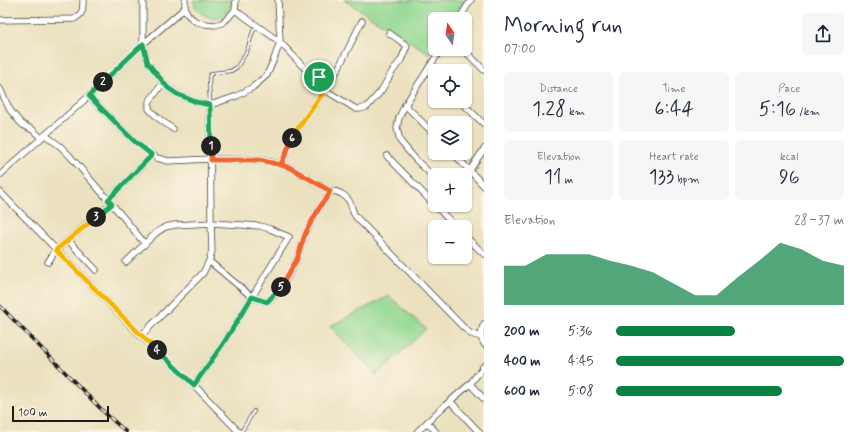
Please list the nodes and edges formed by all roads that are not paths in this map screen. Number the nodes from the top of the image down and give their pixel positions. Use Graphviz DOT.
graph roads {
  1 [pos="83,0"];
  2 [pos="143,0"];
  3 [pos="185,0"];
  4 [pos="236,0"];
  5 [pos="278,0"];
  6 [pos="471,0"];
  7 [pos="185,8"];
  8 [pos="235,10"];
  9 [pos="463,12"];
  10 [pos="0,20"];
  11 [pos="362,20"];
  12 [pos="257,26"];
  13 [pos="389,33"];
  14 [pos="280,42"];
  15 [pos="143,44"];
  16 [pos="470,56"];
  17 [pos="428,70"];
  18 [pos="484,70"];
  19 [pos="314,77"];
  20 [pos="330,79"];
  21 [pos="163,82"];
  22 [pos="325,90"];
  23 [pos="1,93"];
  24 [pos="89,96"];
  25 [pos="210,105"];
  26 [pos="405,105"];
  27 [pos="467,108"];
  28 [pos="484,124"];
  29 [pos="428,128"];
  30 [pos="173,130"];
  31 [pos="43,136"];
  32 [pos="484,149"];
  33 [pos="152,155"];
  34 [pos="387,156"];
  35 [pos="211,160"];
  36 [pos="460,160"];
  37 [pos="281,165"];
  38 [pos="468,168"];
  39 [pos="471,168"];
  40 [pos="428,171"];
  41 [pos="472,172"];
  42 [pos="0,175"];
  43 [pos="484,186"];
  44 [pos="330,191"];
  45 [pos="0,192"];
  46 [pos="428,196"];
  47 [pos="110,202"];
  48 [pos="443,212"];
  49 [pos="450,220"];
  50 [pos="211,223"];
  51 [pos="68,240"];
  52 [pos="472,243"];
  53 [pos="145,244"];
  54 [pos="56,250"];
  55 [pos="484,254"];
  56 [pos="209,261"];
  57 [pos="48,262"];
  58 [pos="126,262"];
  59 [pos="96,270"];
  60 [pos="252,297"];
  61 [pos="484,324"];
  62 [pos="142,336"];
  63 [pos="481,338"];
  64 [pos="484,344"];
  65 [pos="484,366"];
  66 [pos="470,384"];
  67 [pos="194,385"];
  68 [pos="484,399"];
  69 [pos="450,401"];
  70 [pos="254,412"];
  71 [pos="427,422"];
  72 [pos="240,432"];
  73 [pos="417,432"];
  74 [pos="436,432"];
  75 [pos="479,432"];
  1 -- 10 [label="street"];
  2 -- 15 [label="street"];
  3 -- 7 [label="street"];
  4 -- 8 [label="street"];
  5 -- 14 [label="street"];
  6 -- 9 [label="street"];
  7 -- 8 [label="street"];
  7 -- 15 [label="street"];
  8 -- 12 [label="street"];
  11 -- 20 [label="street"];
  12 -- 14 [label="street"];
  12 -- 25 [label="lane"];
  13 -- 22 [label="street"];
  14 -- 19 [label="street"];
  14 -- 25 [label="street"];
  15 -- 21 [label="street"];
  15 -- 24 [label="street"];
  16 -- 18 [label="street"];
  17 -- 26 [label="street"];
  19 -- 20 [label="street"];
  19 -- 22 [label="street"];
  20 -- 22 [label="street"];
  21 -- 25 [label="street"];
  21 -- 30 [label="street"];
  22 -- 37 [label="street"];
  23 -- 31 [label="street"];
  24 -- 31 [label="street"];
  24 -- 33 [label="street"];
  25 -- 35 [label="street"];
  26 -- 29 [label="street"];
  26 -- 40 [label="street"];
  27 -- 28 [label="street"];
  31 -- 42 [label="street"];
  31 -- 47 [label="street"];
  32 -- 39 [label="street"];
  33 -- 35 [label="street"];
  33 -- 47 [label="street"];
  34 -- 46 [label="street"];
  35 -- 37 [label="street"];
  35 -- 50 [label="street"];
  36 -- 38 [label="street"];
  37 -- 44 [label="street"];
  41 -- 43 [label="street"];
  44 -- 60 [label="street"];
  44 -- 63 [label="street"];
  45 -- 54 [label="street"];
  47 -- 51 [label="street"];
  47 -- 53 [label="street"];
  48 -- 49 [label="street"];
  50 -- 53 [label="street"];
  50 -- 56 [label="street"];
  50 -- 60 [label="street"];
  51 -- 54 [label="street"];
  51 -- 59 [label="street"];
  52 -- 55 [label="street"];
  53 -- 58 [label="street"];
  54 -- 57 [label="street"];
  54 -- 62 [label="street"];
  56 -- 60 [label="street"];
  56 -- 62 [label="street"];
  60 -- 67 [label="street"];
  61 -- 63 [label="street"];
  62 -- 67 [label="street"];
  63 -- 64 [label="street"];
  65 -- 66 [label="street"];
  66 -- 68 [label="street"];
  66 -- 69 [label="street"];
  67 -- 72 [label="street"];
  69 -- 71 [label="street"];
  69 -- 75 [label="street"];
  70 -- 72 [label="lane"];
  71 -- 73 [label="street"];
  71 -- 74 [label="street"];
}
